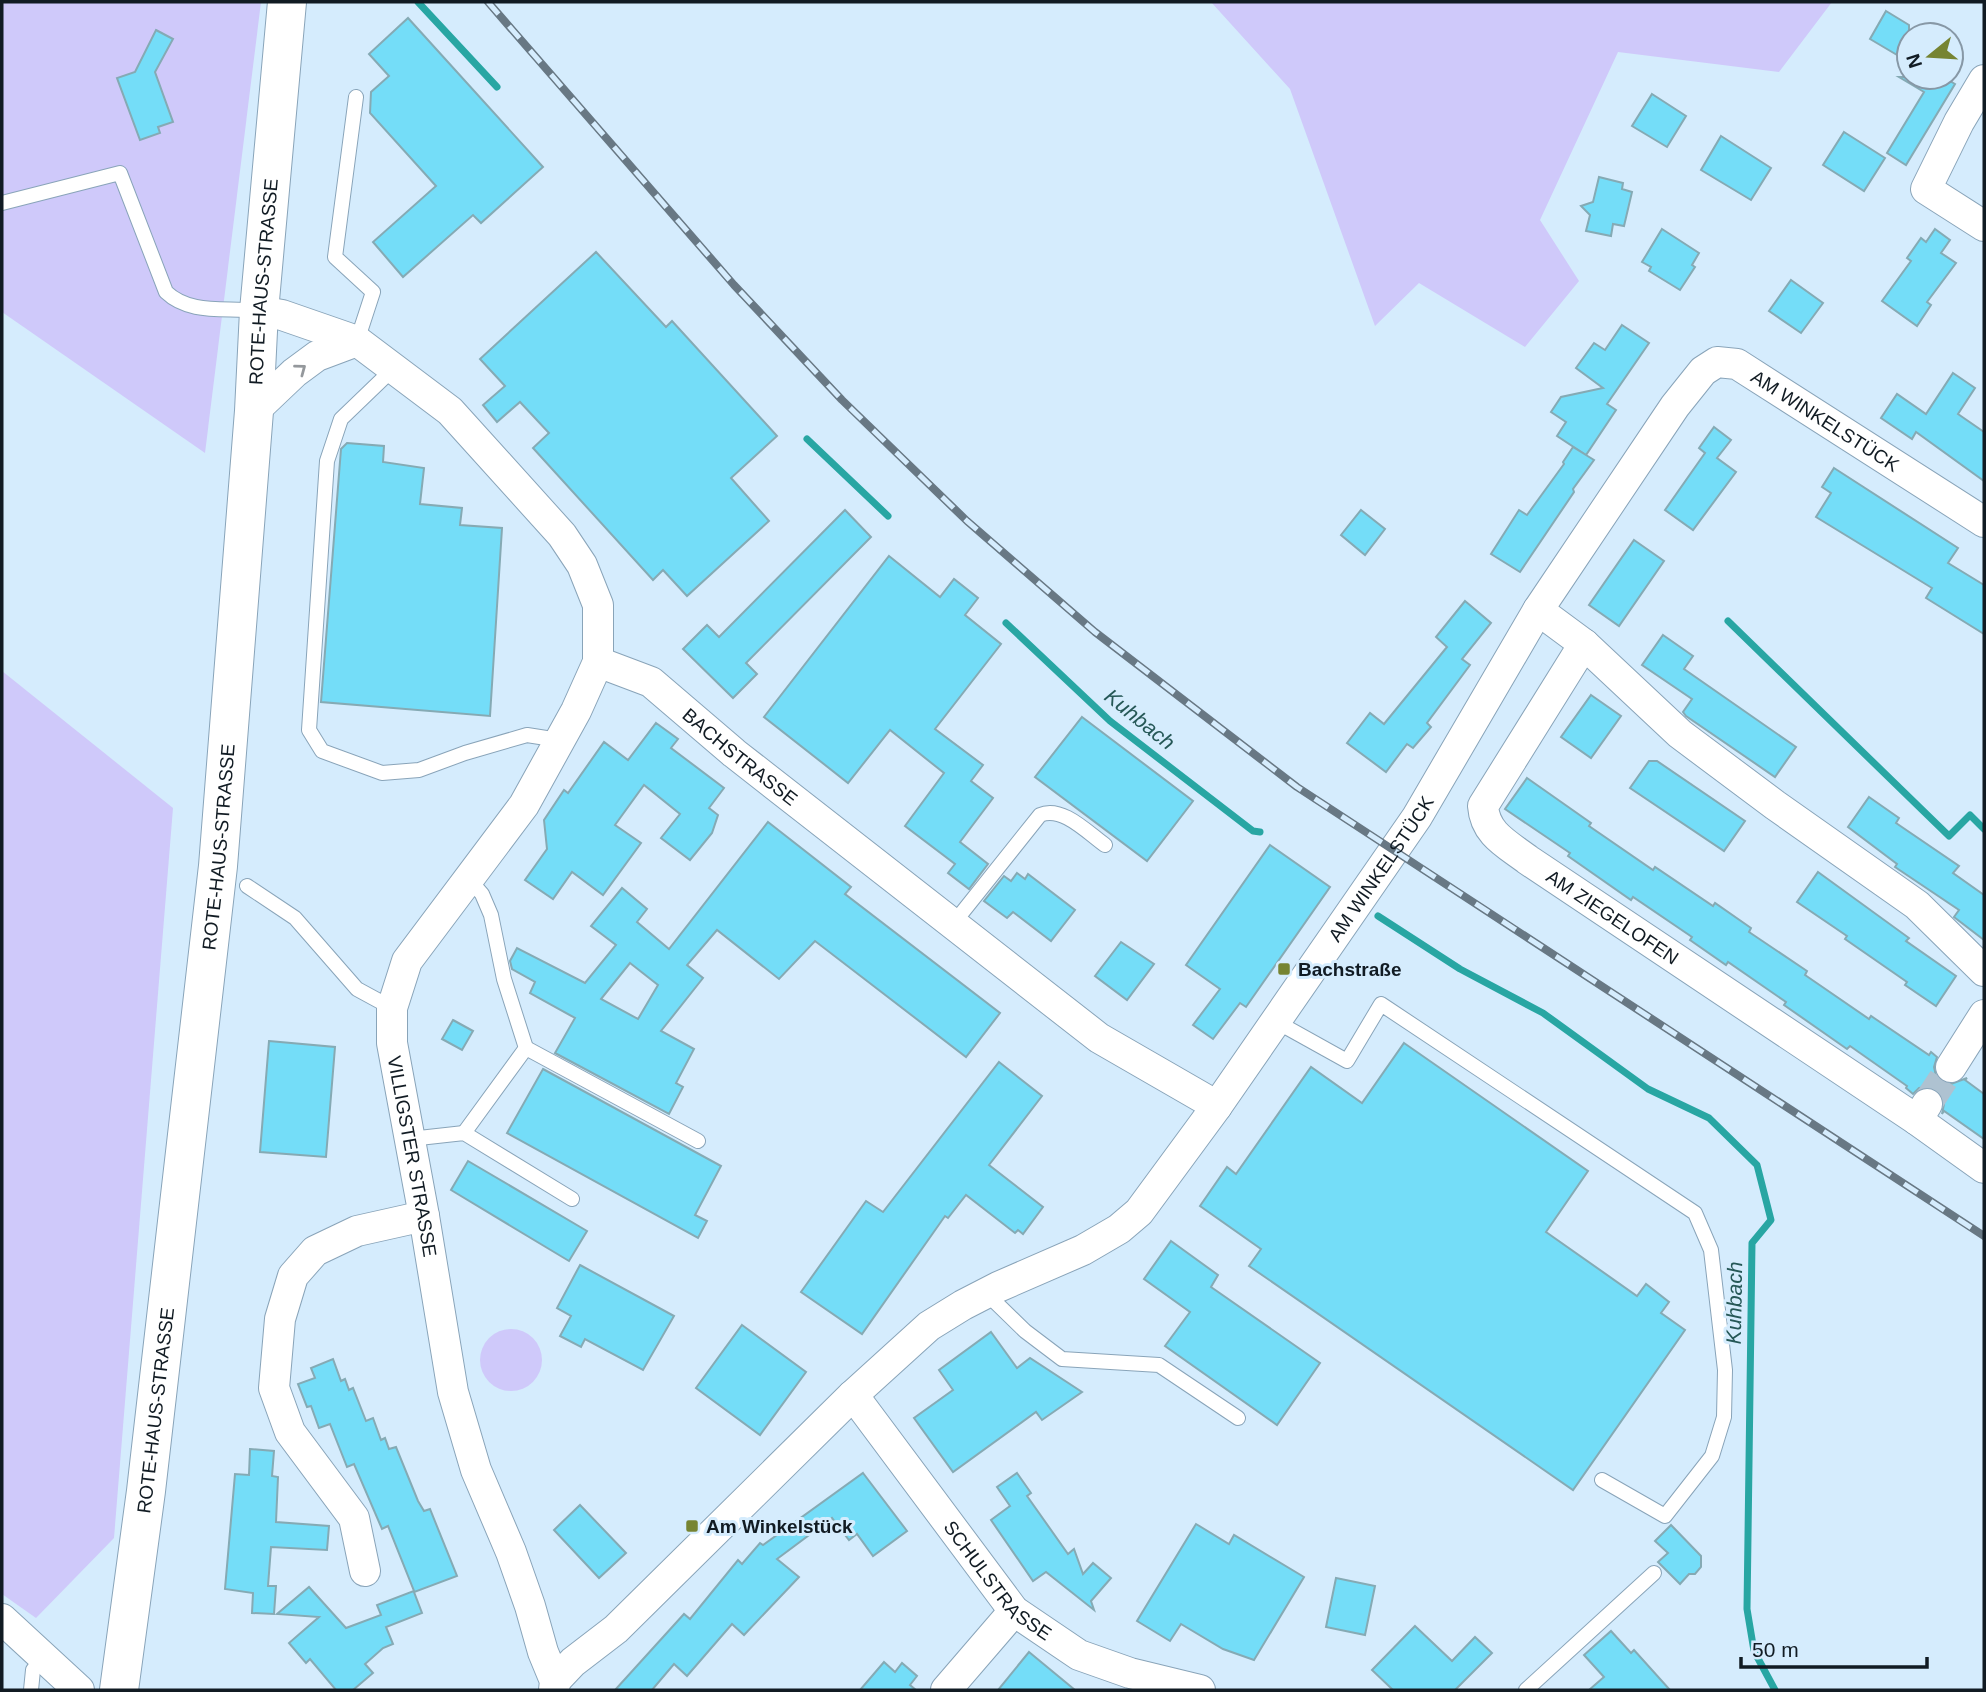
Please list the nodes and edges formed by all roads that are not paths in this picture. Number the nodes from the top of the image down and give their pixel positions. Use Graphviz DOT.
graph roads {
  1 [pos="287,2"];
  2 [pos="1984,80"];
  3 [pos="356,97"];
  4 [pos="2,203"];
  5 [pos="1984,226"];
  6 [pos="259,311"];
  7 [pos="357,341"];
  8 [pos="394,368"];
  9 [pos="254,411"];
  10 [pos="1984,522"];
  11 [pos="1538,610"];
  12 [pos="1584,644"];
  13 [pos="598,662"];
  14 [pos="559,740"];
  15 [pos="1105,845"];
  16 [pos="467,882"];
  17 [pos="247,886"];
  18 [pos="953,924"];
  19 [pos="1984,971"];
  20 [pos="392,1009"];
  21 [pos="1984,1015"];
  22 [pos="1275,1021"];
  23 [pos="526,1048"];
  24 [pos="1951,1067"];
  25 [pos="1216,1106"];
  26 [pos="464,1133"];
  27 [pos="410,1139"];
  28 [pos="698,1141"];
  29 [pos="1984,1168"];
  30 [pos="572,1199"];
  31 [pos="424,1216"];
  32 [pos="986,1293"];
  33 [pos="853,1395"];
  34 [pos="1238,1418"];
  35 [pos="1602,1480"];
  36 [pos="365,1571"];
  37 [pos="1654,1573"];
  38 [pos="1014,1611"];
  39 [pos="2,1619"];
  40 [pos="61,1674"];
  41 [pos="554,1686"];
  42 [pos="31,1690"];
  43 [pos="119,1690"];
  44 [pos="946,1690"];
  45 [pos="1200,1690"];
  46 [pos="1526,1690"];
  1 -- 6 [label="main road, ROTE-HAUS-STRASSE"];
  2 -- 5 [label="street"];
  3 -- 7 [label="lane"];
  4 -- 6 [label="lane"];
  6 -- 7 [label="street"];
  6 -- 9 [label="main road, ROTE-HAUS-STRASSE"];
  7 -- 8 [label="street"];
  9 -- 7 [label="street, one-way"];
  8 -- 13 [label="street"];
  8 -- 14 [label="lane"];
  9 -- 43 [label="main road, ROTE-HAUS-STRASSE"];
  10 -- 11 [label="street, AM WINKELSTÜCK"];
  11 -- 12 [label="street"];
  11 -- 22 [label="street, AM WINKELSTÜCK"];
  12 -- 19 [label="street"];
  12 -- 29 [label="street, AM ZIEGELOFEN"];
  13 -- 14 [label="street, VILLIGSTER STRASSE"];
  13 -- 18 [label="street, BACHSTRASSE"];
  14 -- 16 [label="street, VILLIGSTER STRASSE"];
  15 -- 18 [label="lane"];
  16 -- 20 [label="street, VILLIGSTER STRASSE"];
  16 -- 23 [label="lane"];
  17 -- 20 [label="lane"];
  18 -- 25 [label="street, BACHSTRASSE"];
  20 -- 27 [label="street, VILLIGSTER STRASSE"];
  21 -- 24 [label="street"];
  22 -- 25 [label="street, AM WINKELSTÜCK"];
  22 -- 35 [label="lane"];
  23 -- 26 [label="lane"];
  23 -- 28 [label="lane"];
  25 -- 32 [label="street, AM WINKELSTÜCK"];
  26 -- 27 [label="lane"];
  26 -- 30 [label="lane"];
  27 -- 31 [label="street, VILLIGSTER STRASSE"];
  31 -- 36 [label="street"];
  31 -- 41 [label="street, VILLIGSTER STRASSE"];
  32 -- 33 [label="street, AM WINKELSTÜCK"];
  32 -- 34 [label="lane"];
  33 -- 38 [label="street, SCHULSTRASSE"];
  33 -- 41 [label="street, AM WINKELSTÜCK"];
  37 -- 46 [label="lane"];
  38 -- 44 [label="street"];
  38 -- 45 [label="street, SCHULSTRASSE"];
  39 -- 40 [label="street"];
  40 -- 42 [label="lane"];
}
